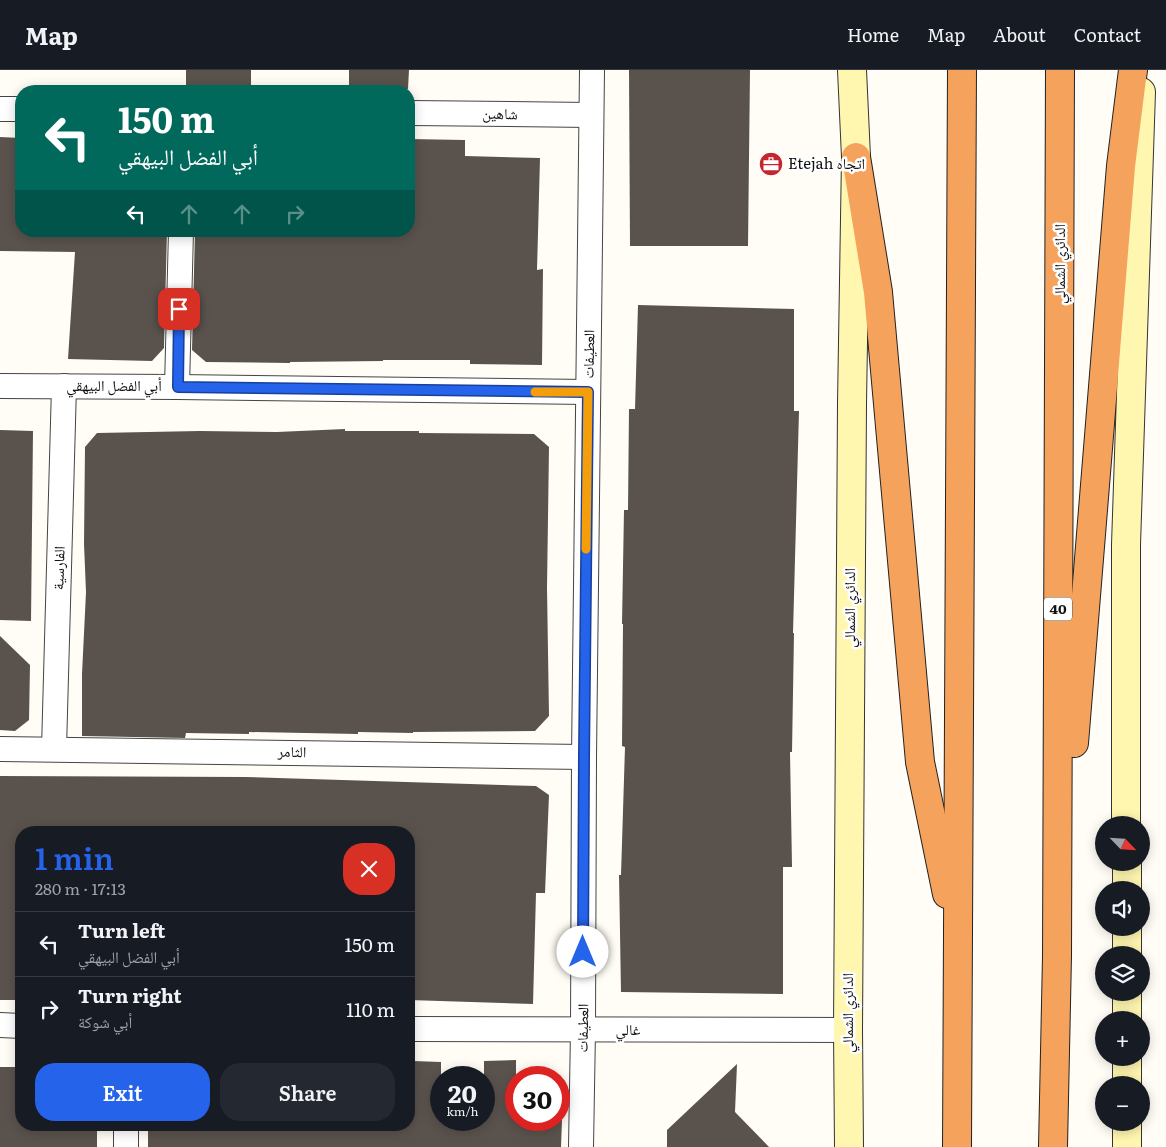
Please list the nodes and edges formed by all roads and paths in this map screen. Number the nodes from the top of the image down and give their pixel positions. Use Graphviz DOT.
graph roads {
  1 [pos="592,70"];
  2 [pos="852,70"];
  3 [pos="962,70"];
  4 [pos="1060,70"];
  5 [pos="1133,70"];
  6 [pos="1141,70"];
  7 [pos="0,109"];
  8 [pos="15,109"];
  9 [pos="415,114"];
  10 [pos="592,115"];
  11 [pos="856,157"];
  12 [pos="181,237"];
  13 [pos="0,386"];
  14 [pos="64,386"];
  15 [pos="178,387"];
  16 [pos="588,392"];
  17 [pos="0,749"];
  18 [pos="54,749"];
  19 [pos="584,757"];
  20 [pos="1126,816"];
  21 [pos="958,948"];
  22 [pos="1057,956"];
  23 [pos="0,1025"];
  24 [pos="15,1026"];
  25 [pos="415,1029"];
  26 [pos="583,1030"];
  27 [pos="848,1030"];
  28 [pos="126,1131"];
  29 [pos="1127,1131"];
  30 [pos="126,1147"];
  31 [pos="581,1147"];
  32 [pos="849,1147"];
  33 [pos="957,1147"];
  34 [pos="1053,1147"];
  35 [pos="1127,1147"];
  1 -- 10 [label="street, العطيفات"];
  2 -- 11 [label="street, الدائري الشمالي"];
  3 -- 21 [label="highway"];
  4 -- 22 [label="highway, الدائري الشمالي / 40"];
  5 -- 22 [label="highway"];
  6 -- 20 [label="street"];
  7 -- 8 [label="street"];
  9 -- 10 [label="street, شاهين"];
  10 -- 16 [label="street, العطيفات"];
  11 -- 21 [label="highway"];
  11 -- 27 [label="street, الدائري الشمالي"];
  12 -- 15 [label="street"];
  13 -- 14 [label="street, أبي الفضل البيهقي"];
  14 -- 15 [label="street, أبي الفضل البيهقي"];
  14 -- 18 [label="street, الفارسية"];
  15 -- 16 [label="street, أبي الفضل البيهقي"];
  16 -- 19 [label="street, العطيفات"];
  17 -- 18 [label="street, الثامر"];
  18 -- 19 [label="street, الثامر"];
  19 -- 26 [label="street, العطيفات"];
  21 -- 33 [label="highway"];
  22 -- 34 [label="highway, الدائري الشمالي / 40"];
  23 -- 24 [label="street"];
  25 -- 26 [label="street, غالي"];
  26 -- 27 [label="street, غالي"];
  26 -- 31 [label="street, العطيفات"];
  27 -- 32 [label="street, الدائري الشمالي"];
  28 -- 30 [label="street"];
  29 -- 35 [label="street"];
}
